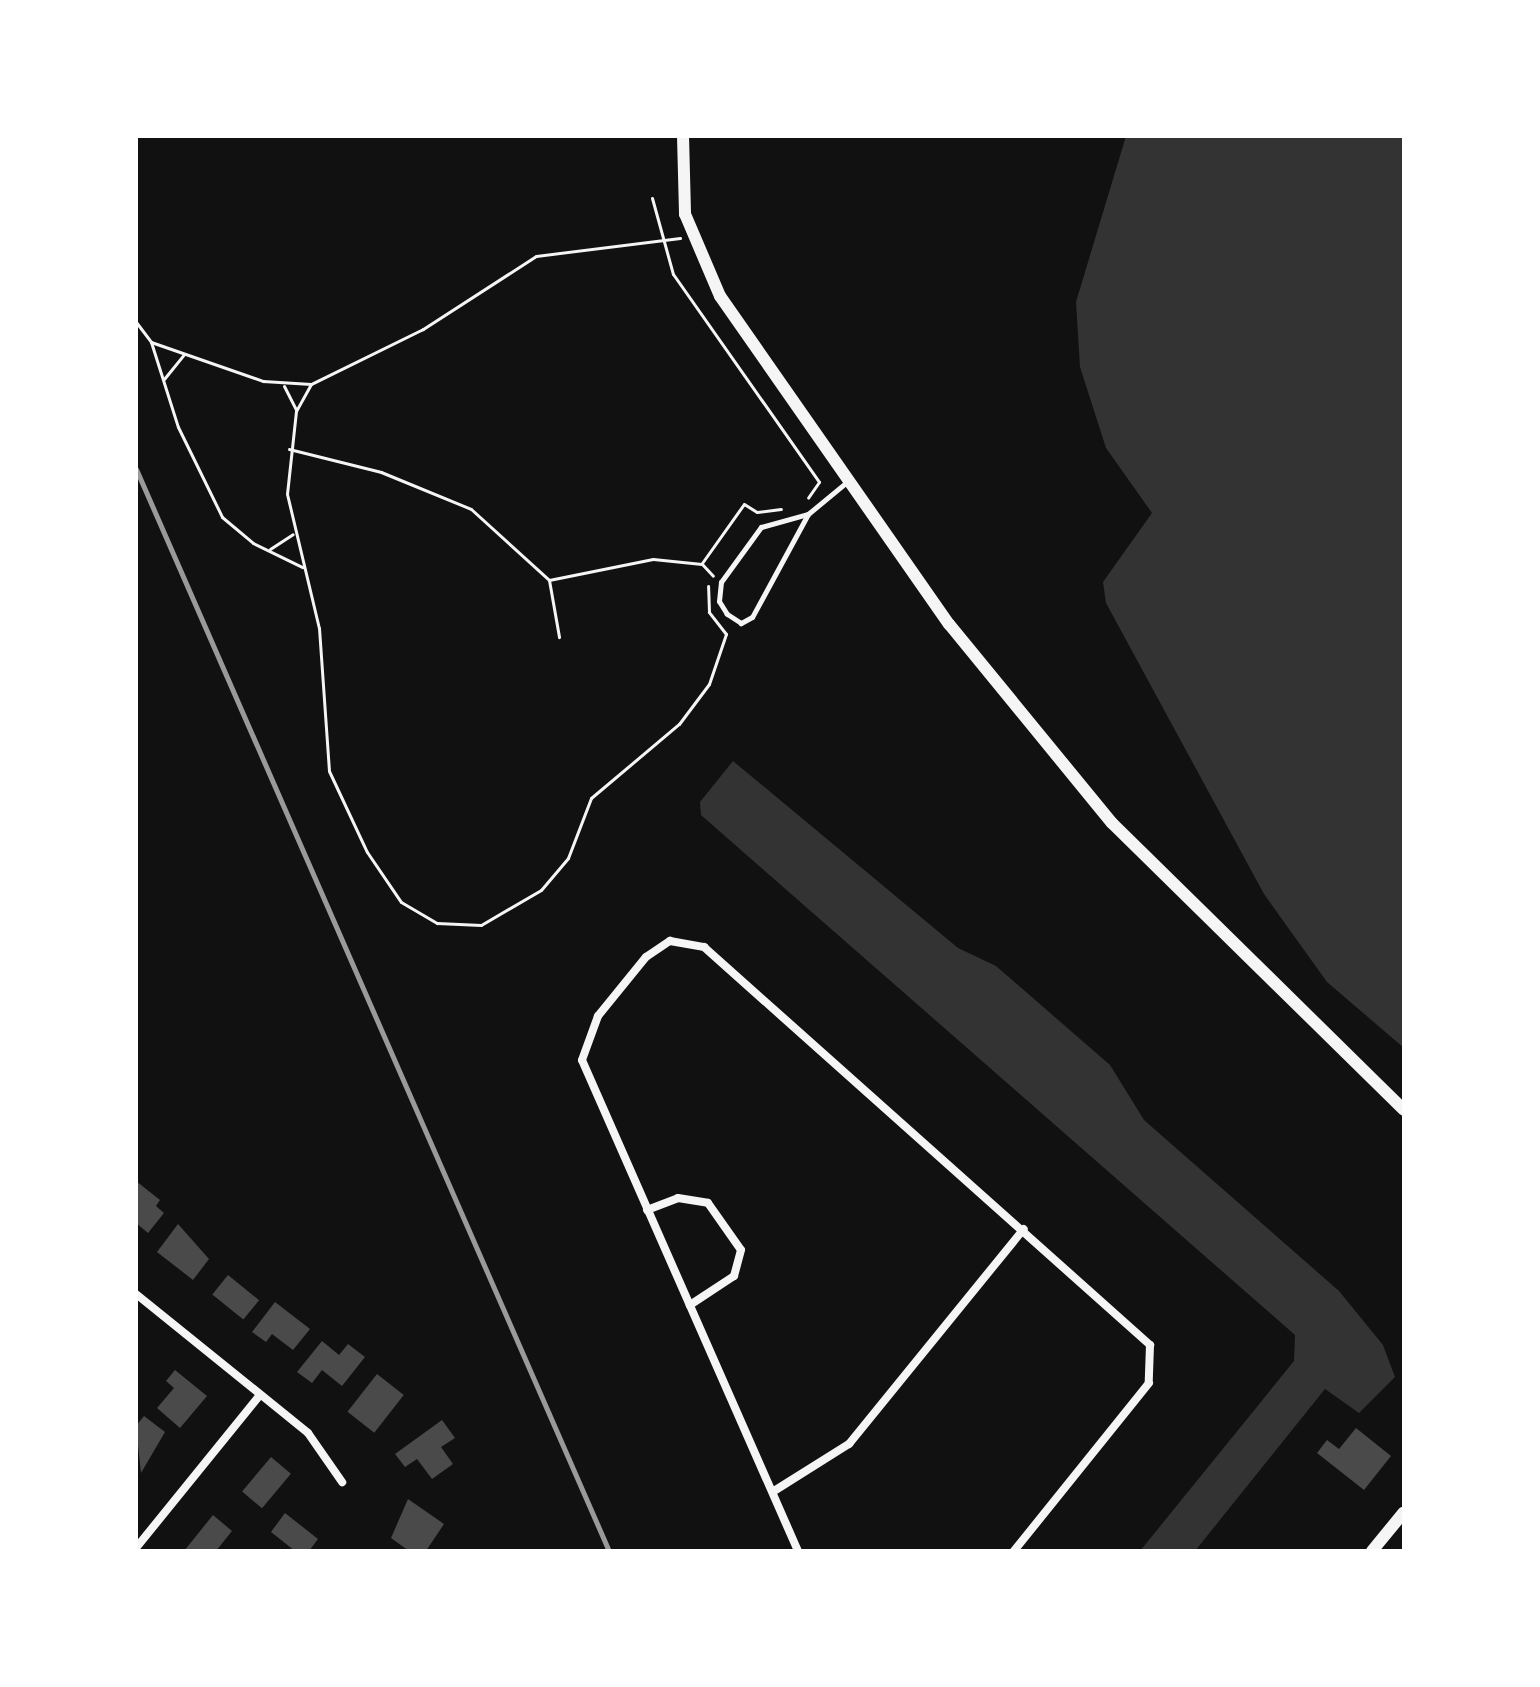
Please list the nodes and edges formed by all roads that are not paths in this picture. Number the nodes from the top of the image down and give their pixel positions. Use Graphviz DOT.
graph roads {
  1 [pos="683,136"];
  2 [pos="848,481"];
  3 [pos="808,514"];
  4 [pos="1404,1110"];
  5 [pos="647,1210"];
  6 [pos="1024,1229"];
  7 [pos="136,1294"];
  8 [pos="690,1305"];
  9 [pos="260,1395"];
  10 [pos="342,1482"];
  11 [pos="774,1491"];
  12 [pos="1404,1512"];
  13 [pos="136,1548"];
  14 [pos="798,1551"];
  15 [pos="1014,1551"];
  16 [pos="1372,1551"];
  1 -- 2 [label="street"];
  2 -- 3 [label="lane"];
  2 -- 4 [label="street"];
  3 -- 3 [label="lane"];
  5 -- 6 [label="street"];
  5 -- 8 [label="street"];
  5 -- 8 [label="street"];
  6 -- 11 [label="street"];
  6 -- 15 [label="street"];
  7 -- 9 [label="street"];
  8 -- 11 [label="street"];
  9 -- 10 [label="street"];
  9 -- 13 [label="street"];
  11 -- 14 [label="street"];
  12 -- 16 [label="street"];
}
